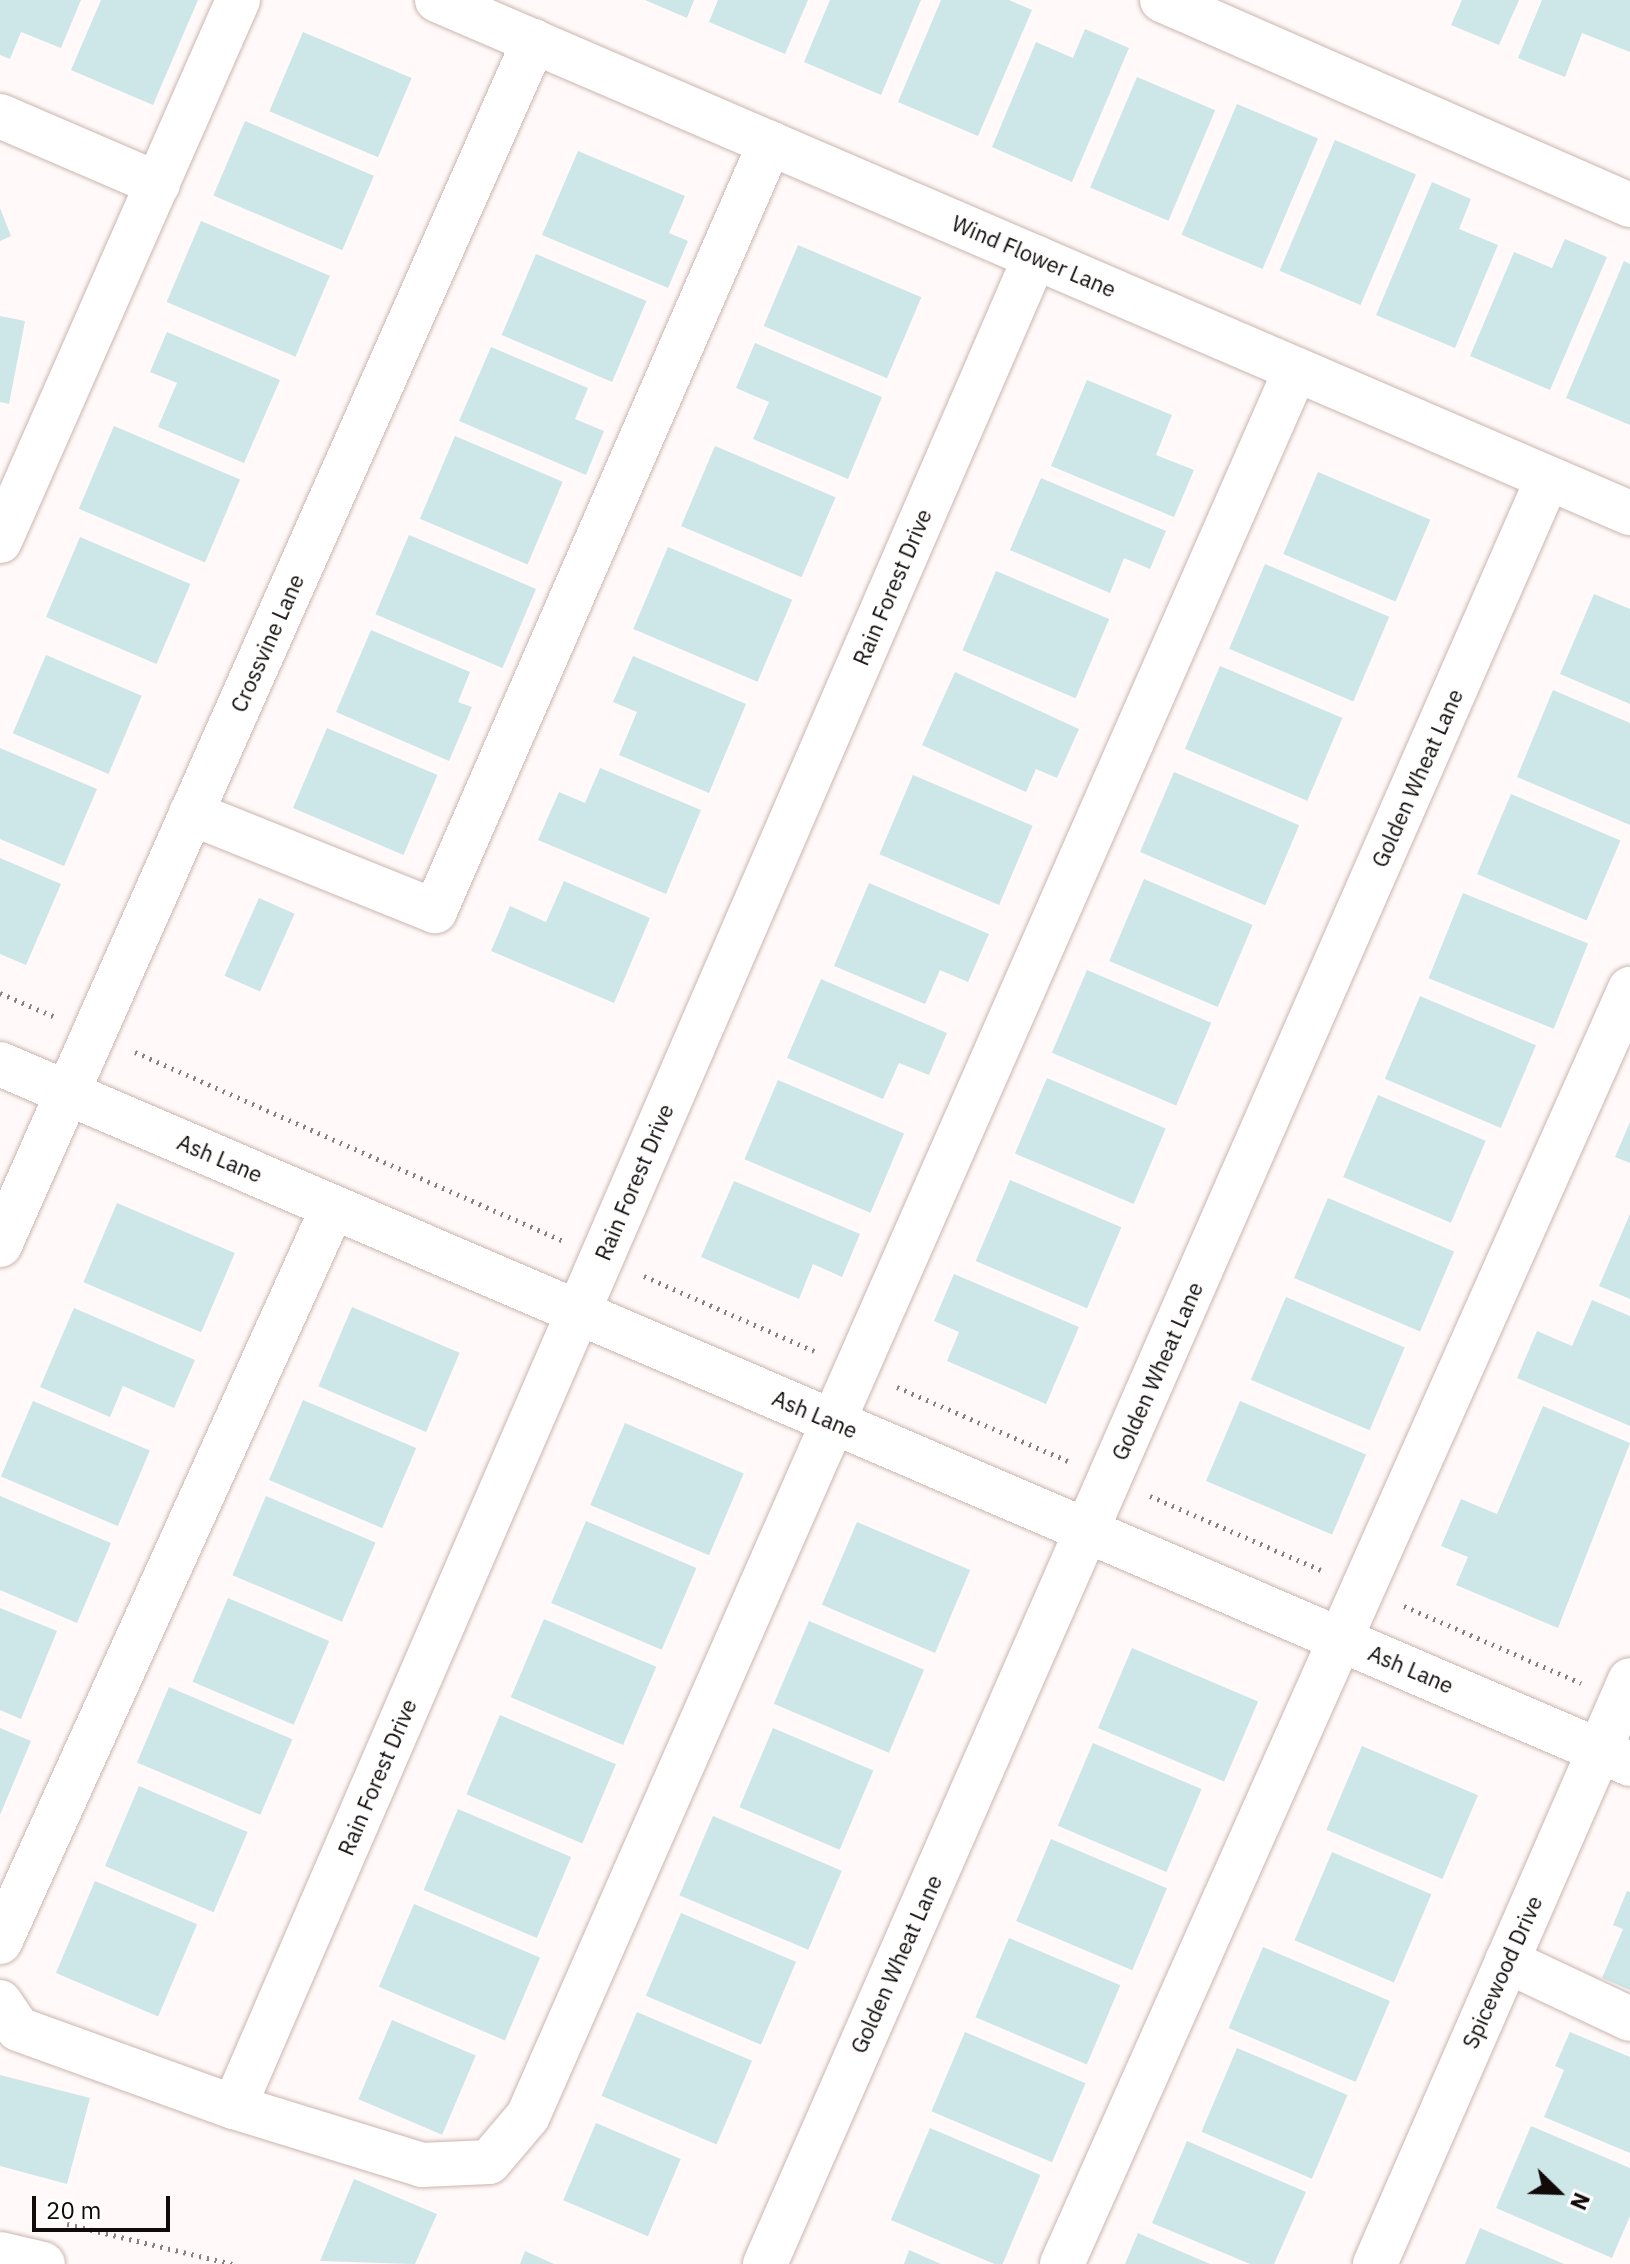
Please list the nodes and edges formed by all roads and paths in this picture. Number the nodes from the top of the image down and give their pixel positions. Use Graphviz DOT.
graph roads {
  1 [pos="238,0"];
  2 [pos="437,0"];
  3 [pos="1162,0"];
  4 [pos="534,41"];
  5 [pos="0,116"];
  6 [pos="770,143"];
  7 [pos="158,184"];
  8 [pos="1630,205"];
  9 [pos="1035,257"];
  10 [pos="1296,369"];
  11 [pos="1548,478"];
  12 [pos="1630,513"];
  13 [pos="0,541"];
  14 [pos="191,813"];
  15 [pos="1630,989"];
  16 [pos="0,1064"];
  17 [pos="67,1092"];
  18 [pos="333,1207"];
  19 [pos="0,1245"];
  20 [pos="578,1313"];
  21 [pos="832,1422"];
  22 [pos="1087,1531"];
  23 [pos="1344,1641"];
  24 [pos="1630,1680"];
  25 [pos="1615,1757"];
  26 [pos="0,1942"];
  27 [pos="1507,1961"];
  28 [pos="0,2002"];
  29 [pos="1630,2019"];
  30 [pos="234,2107"];
  31 [pos="62,2223"];
  32 [pos="0,2254"];
  33 [pos="43,2264"];
  34 [pos="232,2264"];
  35 [pos="765,2264"];
  36 [pos="1062,2264"];
  37 [pos="1375,2264"];
  1 -- 7 [label="street"];
  2 -- 4 [label="street, Wind Flower Lane"];
  3 -- 8 [label="street"];
  4 -- 6 [label="street, Wind Flower Lane"];
  4 -- 14 [label="street, Crossvine Lane"];
  5 -- 7 [label="street"];
  6 -- 9 [label="street, Wind Flower Lane"];
  6 -- 14 [label="street"];
  7 -- 13 [label="street"];
  9 -- 10 [label="street, Wind Flower Lane"];
  9 -- 20 [label="street, Rain Forest Drive"];
  10 -- 11 [label="street, Wind Flower Lane"];
  10 -- 21 [label="street"];
  11 -- 12 [label="street, Wind Flower Lane"];
  11 -- 22 [label="street, Golden Wheat Lane"];
  14 -- 17 [label="street, Crossvine Lane"];
  15 -- 23 [label="street"];
  16 -- 17 [label="street, Ash Lane"];
  17 -- 18 [label="street, Ash Lane"];
  17 -- 19 [label="street, Crossvine Lane"];
  18 -- 20 [label="street, Ash Lane"];
  18 -- 26 [label="street"];
  20 -- 21 [label="street, Ash Lane"];
  20 -- 30 [label="street, Rain Forest Drive"];
  21 -- 22 [label="street, Ash Lane"];
  21 -- 30 [label="street"];
  22 -- 23 [label="street, Ash Lane"];
  22 -- 35 [label="street, Golden Wheat Lane"];
  23 -- 25 [label="street, Ash Lane"];
  23 -- 36 [label="street"];
  24 -- 25 [label="street, Spicewood Drive"];
  25 -- 27 [label="street, Spicewood Drive"];
  27 -- 29 [label="street"];
  27 -- 37 [label="street, Spicewood Drive"];
  28 -- 30 [label="street"];
  31 -- 34 [label="path"];
  32 -- 33 [label="street"];
}
